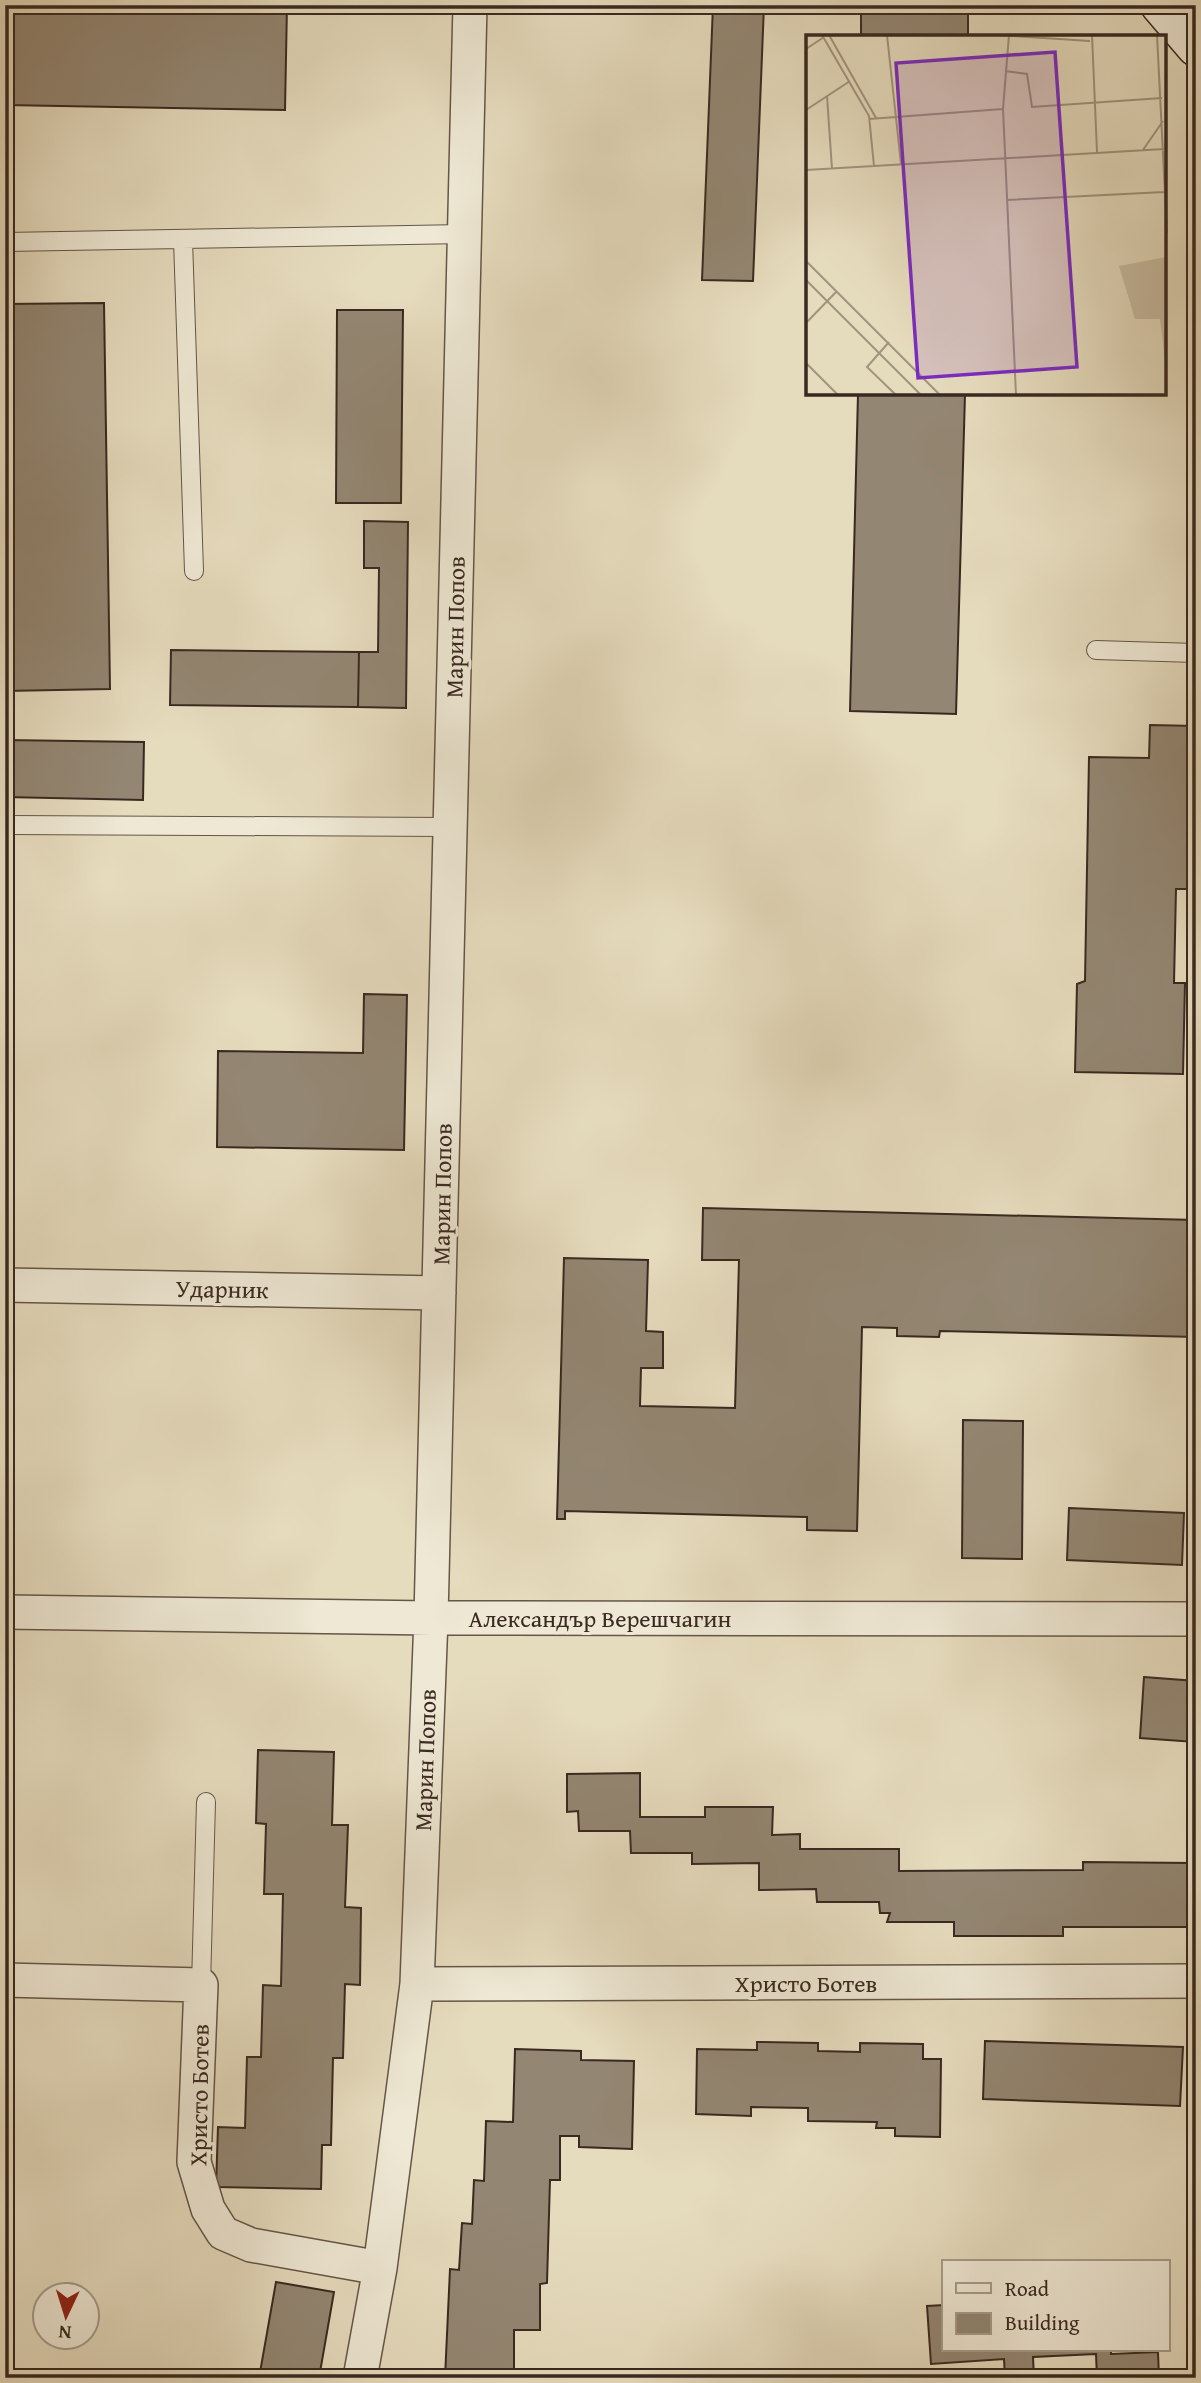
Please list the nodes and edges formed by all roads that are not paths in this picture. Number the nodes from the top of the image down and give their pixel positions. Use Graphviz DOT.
graph roads {
  1 [pos="470,5"];
  2 [pos="1160,5"];
  3 [pos="1196,47"];
  4 [pos="464,234"];
  5 [pos="183,239"];
  6 [pos="5,242"];
  7 [pos="194,571"];
  8 [pos="1096,650"];
  9 [pos="1196,653"];
  10 [pos="5,825"];
  11 [pos="450,827"];
  12 [pos="5,1285"];
  13 [pos="439,1293"];
  14 [pos="5,1612"];
  15 [pos="431,1618"];
  16 [pos="1196,1619"];
  17 [pos="206,1802"];
  18 [pos="5,1980"];
  19 [pos="1196,1981"];
  20 [pos="201,1984"];
  21 [pos="417,1984"];
  22 [pos="380,2267"];
  23 [pos="360,2378"];
  1 -- 4 [label="street, Марин Попов"];
  2 -- 3 [label="main road"];
  4 -- 5 [label="lane"];
  4 -- 11 [label="street, Марин Попов"];
  5 -- 6 [label="lane"];
  5 -- 7 [label="lane"];
  8 -- 9 [label="lane"];
  10 -- 11 [label="lane"];
  11 -- 13 [label="street, Марин Попов"];
  12 -- 13 [label="street, Ударник"];
  13 -- 15 [label="street, Марин Попов"];
  14 -- 15 [label="street, Александър Верешчагин"];
  15 -- 16 [label="street, Александър Верешчагин"];
  15 -- 21 [label="street, Марин Попов"];
  17 -- 20 [label="lane"];
  18 -- 20 [label="street"];
  19 -- 21 [label="street, Христо Ботев"];
  20 -- 22 [label="street, Христо Ботев"];
  21 -- 22 [label="street, Марин Попов"];
  22 -- 23 [label="street, Марин Попов"];
}
